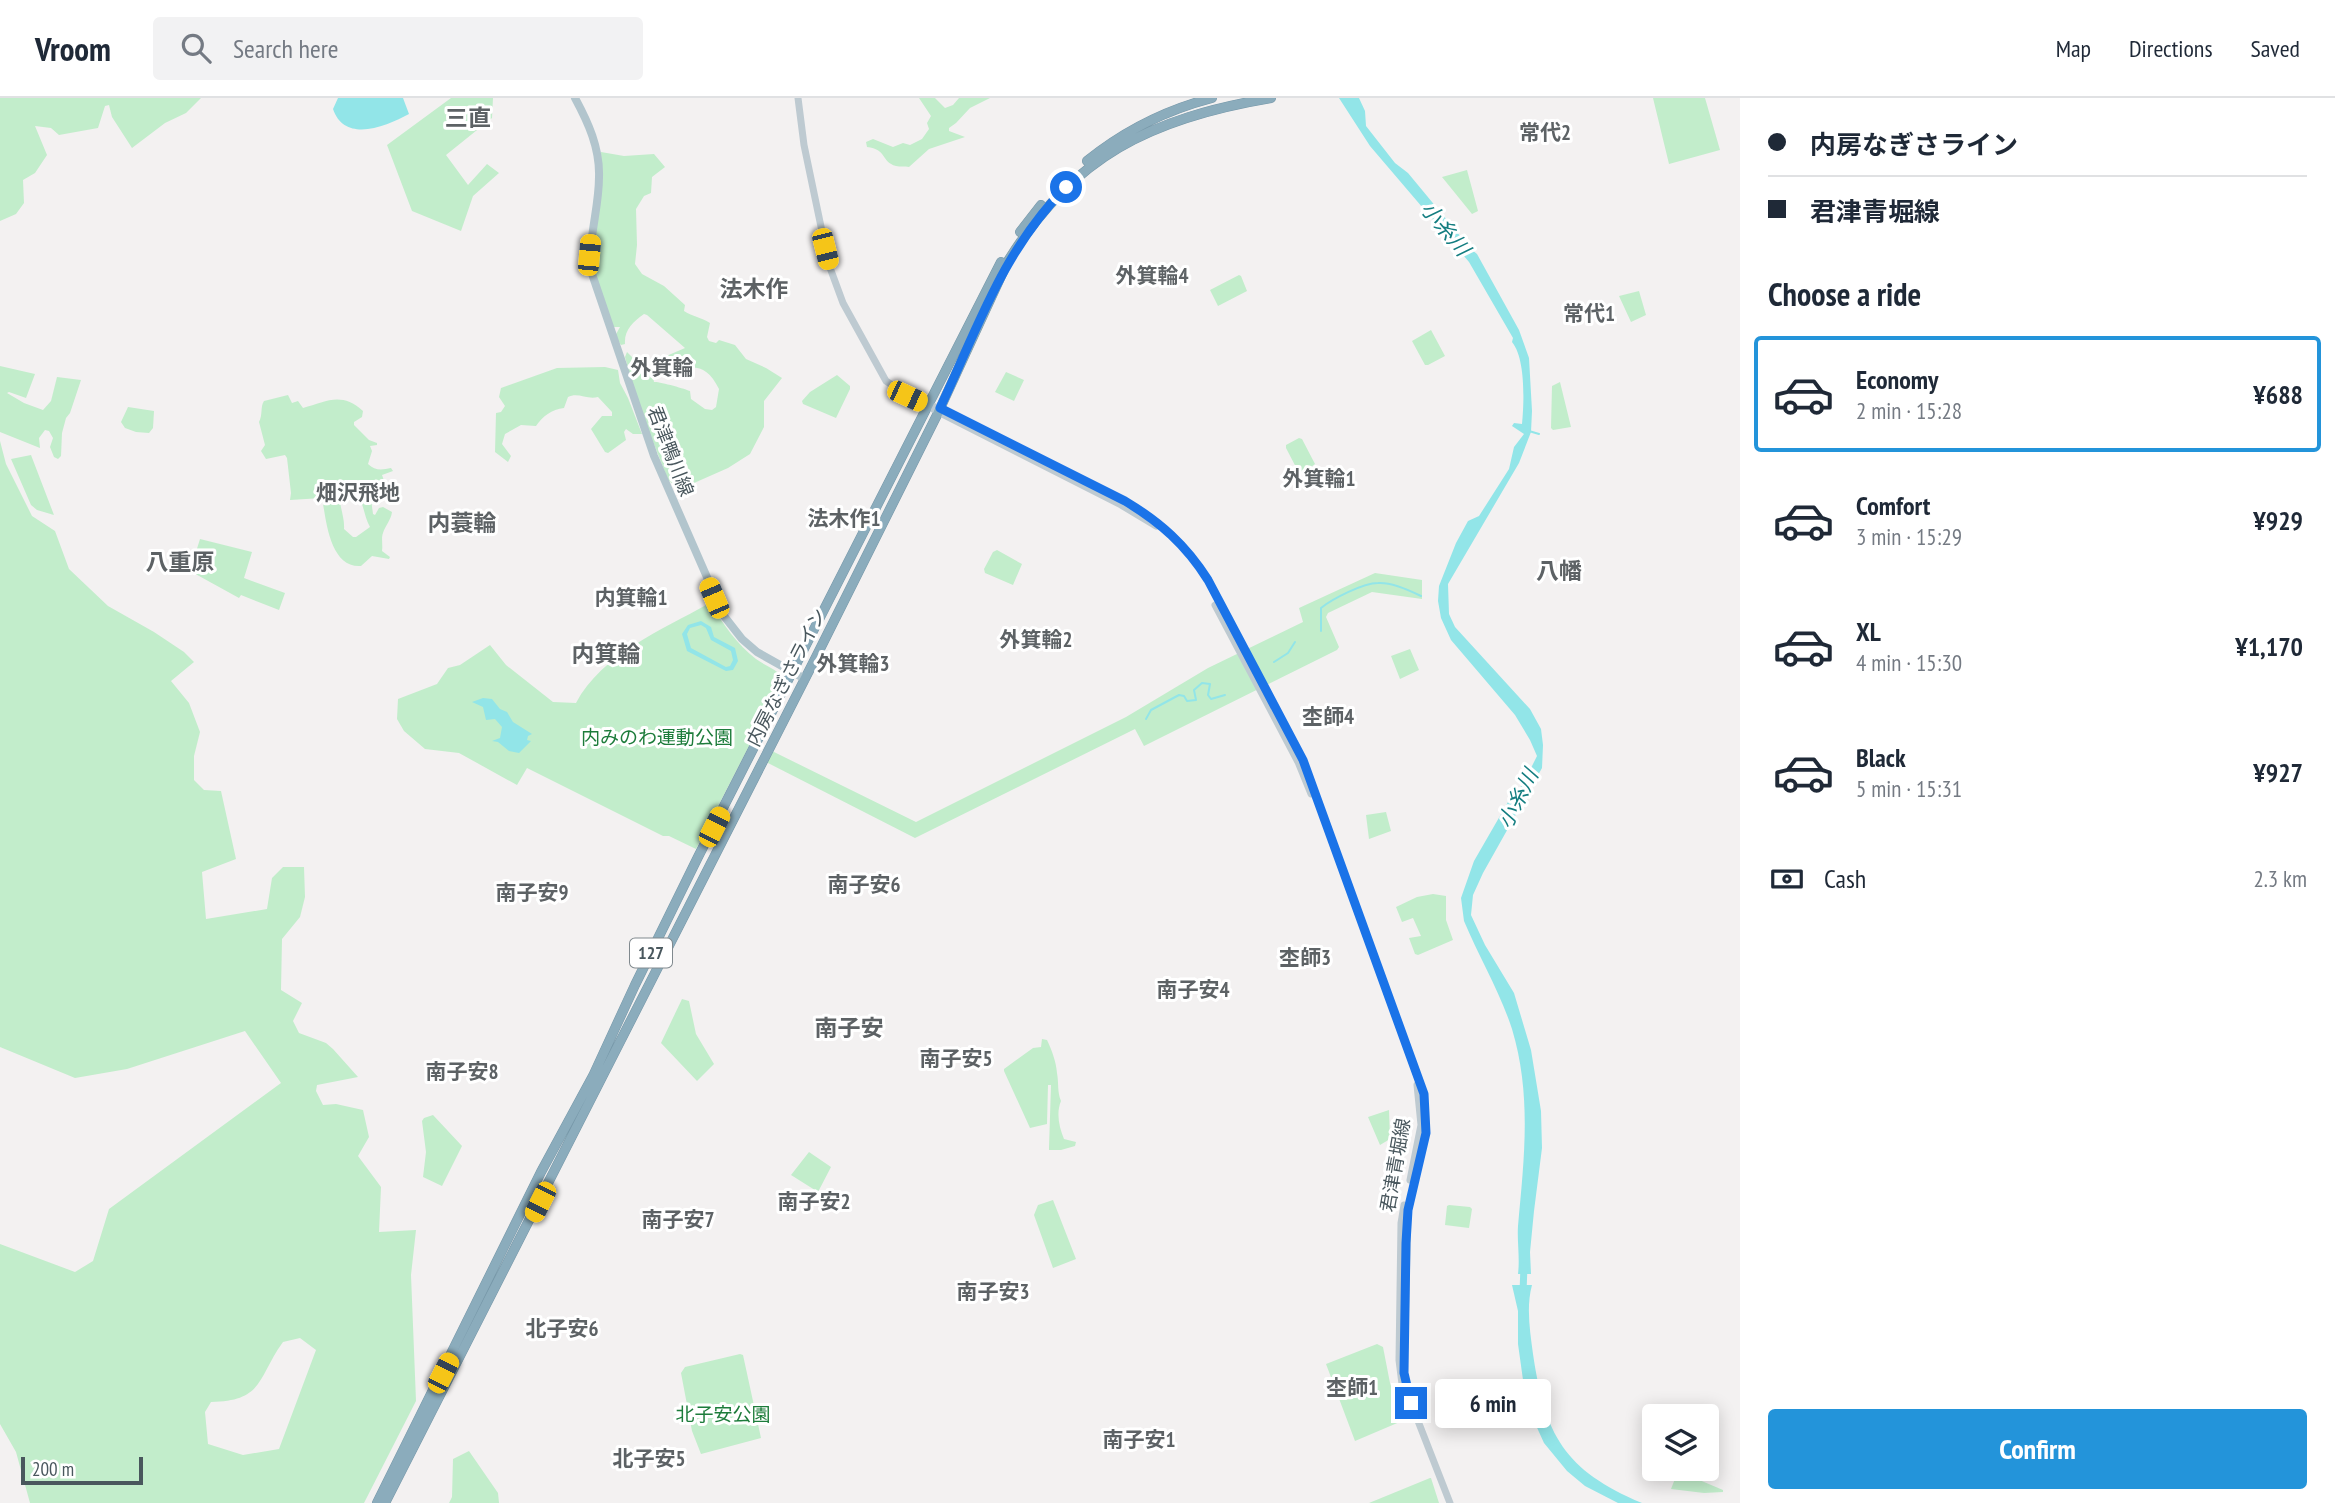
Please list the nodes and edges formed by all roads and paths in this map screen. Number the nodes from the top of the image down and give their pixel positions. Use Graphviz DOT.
graph roads {
  1 [pos="569,98"];
  2 [pos="575,98"];
  3 [pos="797,98"];
  4 [pos="1212,98"];
  5 [pos="1270,98"];
  6 [pos="596,149"];
  7 [pos="928,405"];
  8 [pos="939,411"];
  9 [pos="792,672"];
  10 [pos="805,679"];
  11 [pos="377,1503"];
  12 [pos="385,1503"];
  13 [pos="1448,1503"];
  1 -- 6 [label="main road, 君津鴨川線"];
  2 -- 6 [label="main road, 君津鴨川線"];
  3 -- 7 [label="main road, 君津青堀線"];
  4 -- 7 [label="highway, 内房なぎさライン / 127"];
  5 -- 8 [label="highway, 内房なぎさライン / 127"];
  6 -- 9 [label="main road, 君津鴨川線"];
  7 -- 8 [label="main road, 君津青堀線"];
  7 -- 9 [label="highway, 内房なぎさライン / 127"];
  8 -- 10 [label="highway, 内房なぎさライン / 127"];
  8 -- 13 [label="main road, 君津青堀線"];
  9 -- 10 [label="main road, 君津鴨川線"];
  9 -- 11 [label="highway, 内房なぎさライン / 127"];
  10 -- 12 [label="highway, 内房なぎさライン / 127"];
}
